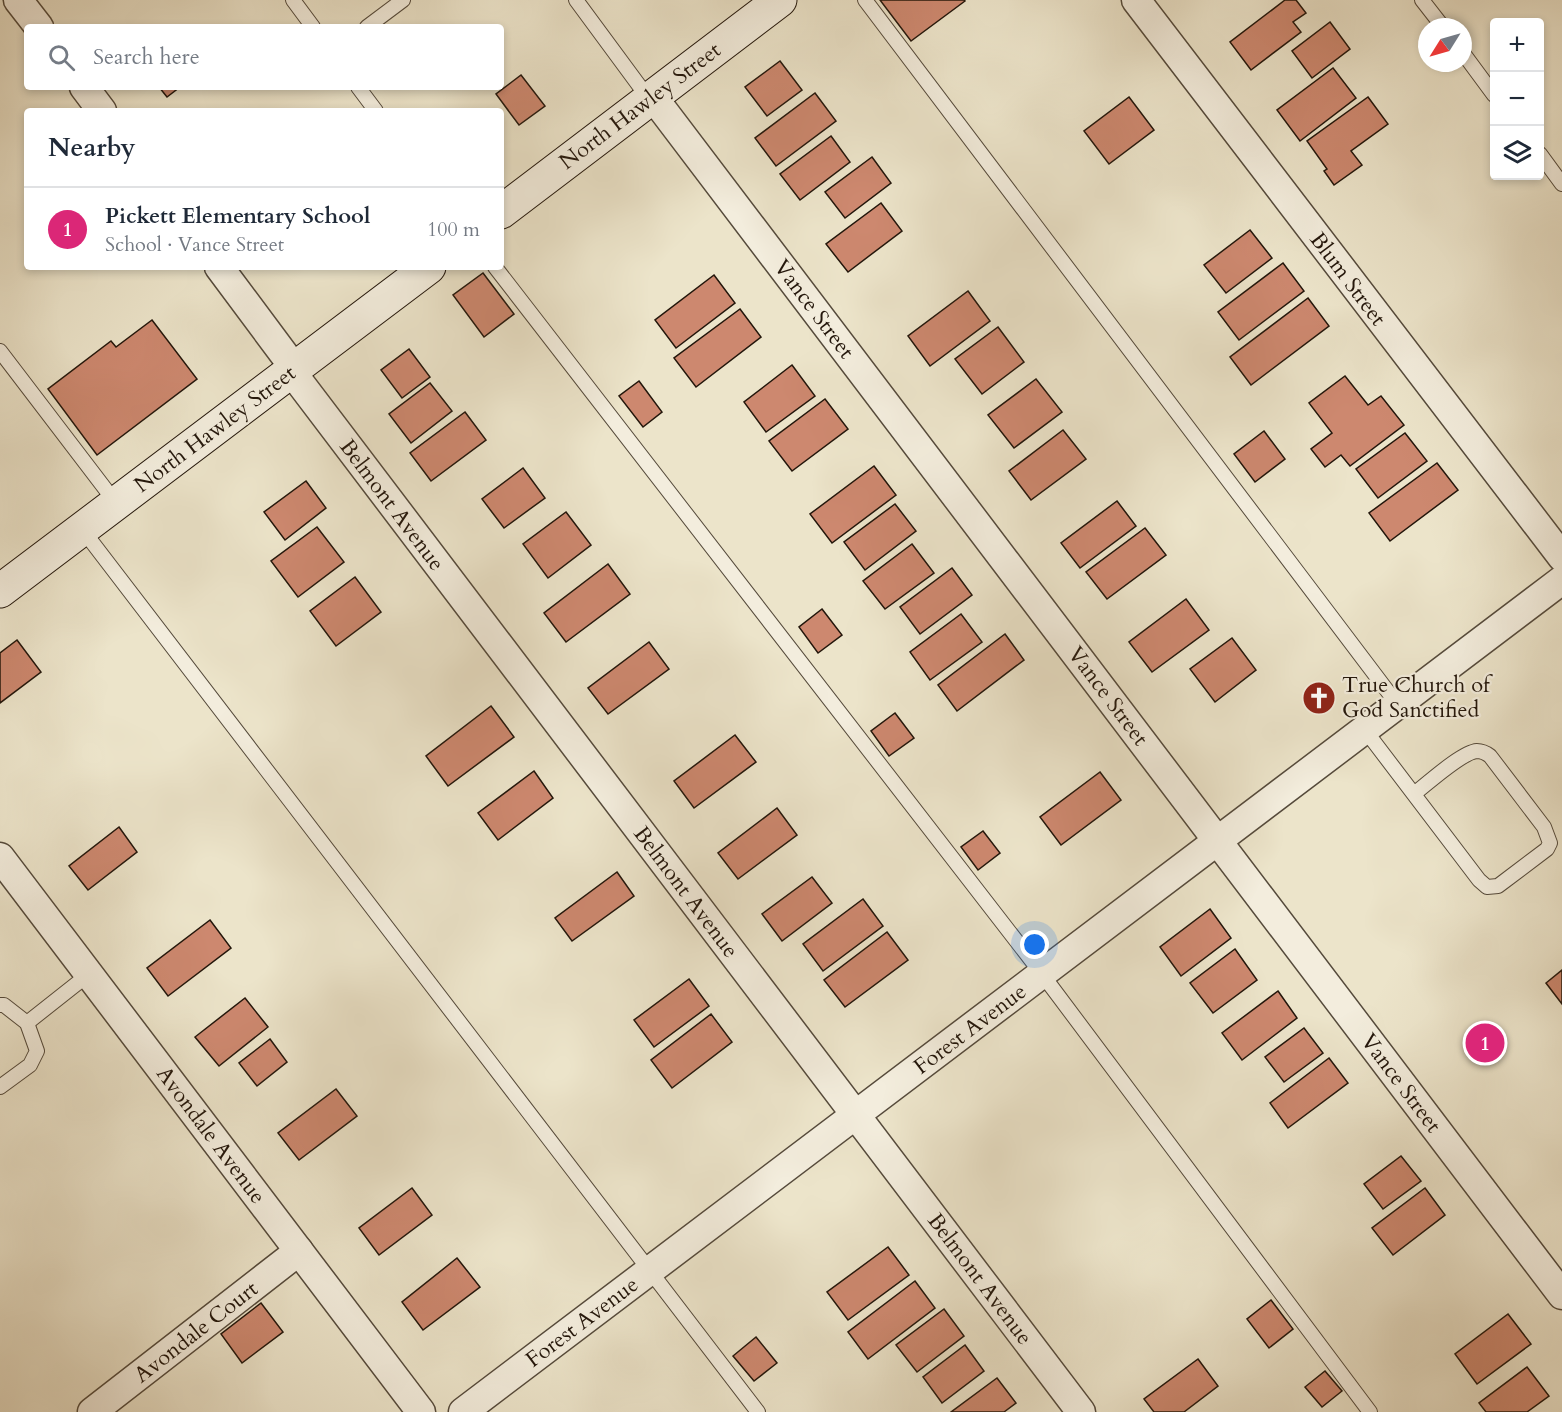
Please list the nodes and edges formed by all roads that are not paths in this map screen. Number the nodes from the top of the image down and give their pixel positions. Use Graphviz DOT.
graph roads {
  1 [pos="293,0"];
  2 [pos="403,0"];
  3 [pos="576,0"];
  4 [pos="780,0"];
  5 [pos="865,0"];
  6 [pos="1136,0"];
  7 [pos="1422,0"];
  8 [pos="0,4"];
  9 [pos="27,8"];
  10 [pos="1436,18"];
  11 [pos="311,24"];
  12 [pos="371,24"];
  13 [pos="1472,65"];
  14 [pos="86,90"];
  15 [pos="360,90"];
  16 [pos="1490,90"];
  17 [pos="651,98"];
  18 [pos="100,108"];
  19 [pos="374,108"];
  20 [pos="1544,161"];
  21 [pos="1562,184"];
  22 [pos="504,210"];
  23 [pos="221,270"];
  24 [pos="425,270"];
  25 [pos="497,270"];
  26 [pos="0,351"];
  27 [pos="293,370"];
  28 [pos="116,503"];
  29 [pos="82,528"];
  30 [pos="1562,557"];
  31 [pos="1562,580"];
  32 [pos="0,591"];
  33 [pos="1398,705"];
  34 [pos="1365,730"];
  35 [pos="1414,794"];
  36 [pos="1218,841"];
  37 [pos="0,857"];
  38 [pos="1042,974"];
  39 [pos="89,975"];
  40 [pos="0,1005"];
  41 [pos="27,1023"];
  42 [pos="0,1087"];
  43 [pos="856,1114"];
  44 [pos="299,1251"];
  45 [pos="650,1270"];
  46 [pos="1562,1295"];
  47 [pos="92,1412"];
  48 [pos="421,1412"];
  49 [pos="463,1412"];
  50 [pos="758,1412"];
  51 [pos="1081,1412"];
  52 [pos="1370,1412"];
  1 -- 11 [label="lane"];
  2 -- 12 [label="lane"];
  3 -- 17 [label="lane"];
  4 -- 17 [label="street, North Hawley Street"];
  5 -- 33 [label="lane"];
  6 -- 30 [label="street, Blum Street"];
  7 -- 10 [label="lane"];
  8 -- 9 [label="street"];
  13 -- 16 [label="lane"];
  14 -- 18 [label="street"];
  15 -- 19 [label="lane"];
  17 -- 22 [label="street, North Hawley Street"];
  17 -- 36 [label="street, Vance Street"];
  20 -- 21 [label="lane"];
  23 -- 27 [label="street, Belmont Avenue"];
  24 -- 27 [label="street, North Hawley Street"];
  25 -- 38 [label="lane"];
  26 -- 28 [label="lane"];
  27 -- 28 [label="street, North Hawley Street"];
  27 -- 43 [label="street, Belmont Avenue"];
  28 -- 29 [label="street, North Hawley Street"];
  29 -- 32 [label="street, North Hawley Street"];
  29 -- 45 [label="lane"];
  31 -- 33 [label="street, Forest Avenue"];
  33 -- 34 [label="street, Forest Avenue"];
  34 -- 35 [label="lane"];
  34 -- 36 [label="street, Forest Avenue"];
  35 -- 35 [label="lane"];
  36 -- 38 [label="street, Forest Avenue"];
  36 -- 46 [label="street, Vance Street"];
  37 -- 39 [label="street, Avondale Avenue"];
  38 -- 43 [label="street, Forest Avenue"];
  38 -- 52 [label="lane"];
  39 -- 41 [label="lane"];
  39 -- 44 [label="street, Avondale Avenue"];
  40 -- 41 [label="lane"];
  41 -- 42 [label="lane"];
  43 -- 45 [label="street, Forest Avenue"];
  43 -- 51 [label="street, Belmont Avenue"];
  44 -- 47 [label="street, Avondale Court"];
  44 -- 48 [label="street, Avondale Avenue"];
  45 -- 49 [label="street, Forest Avenue"];
  45 -- 50 [label="lane"];
}
